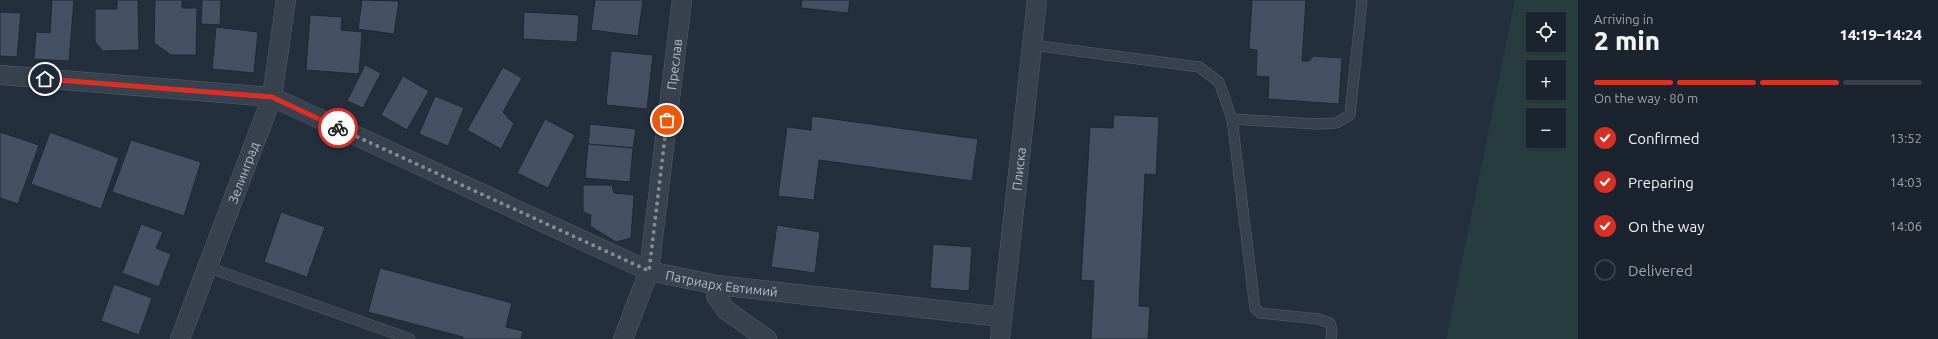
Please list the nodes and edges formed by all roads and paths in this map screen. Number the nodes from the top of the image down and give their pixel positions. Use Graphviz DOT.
graph roads {
  1 [pos="286,0"];
  2 [pos="682,0"];
  3 [pos="1037,0"];
  4 [pos="1362,0"];
  5 [pos="1032,45"];
  6 [pos="0,75"];
  7 [pos="272,97"];
  8 [pos="1232,119"];
  9 [pos="207,267"];
  10 [pos="649,271"];
  11 [pos="717,284"];
  12 [pos="1002,317"];
  13 [pos="180,339"];
  14 [pos="410,339"];
  15 [pos="623,339"];
  16 [pos="767,339"];
  17 [pos="1000,339"];
  18 [pos="1331,339"];
  1 -- 7 [label="street, Зелинград"];
  2 -- 10 [label="street, Преслав"];
  3 -- 5 [label="street, Плиска"];
  4 -- 8 [label="lane"];
  5 -- 8 [label="lane"];
  5 -- 12 [label="street, Плиска"];
  6 -- 7 [label="street, Патриарх Евтимий"];
  7 -- 9 [label="street, Зелинград"];
  7 -- 10 [label="street, Патриарх Евтимий"];
  8 -- 18 [label="lane"];
  9 -- 13 [label="street, Зелинград"];
  9 -- 14 [label="lane"];
  10 -- 11 [label="street, Патриарх Евтимий"];
  10 -- 15 [label="street, Преслав"];
  11 -- 12 [label="street, Патриарх Евтимий"];
  11 -- 16 [label="street"];
  12 -- 17 [label="street, Плиска"];
}
